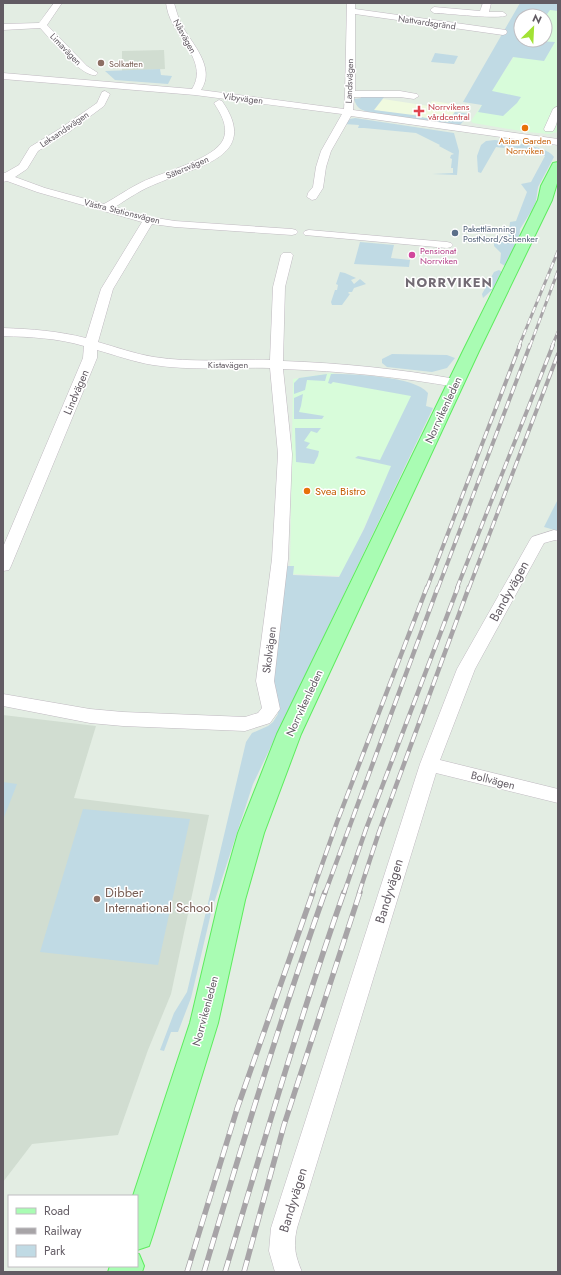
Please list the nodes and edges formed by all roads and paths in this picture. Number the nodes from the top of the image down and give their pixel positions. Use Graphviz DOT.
graph roads {
  1 [pos="58,3"];
  2 [pos="170,3"];
  3 [pos="487,3"];
  4 [pos="351,7"];
  5 [pos="395,8"];
  6 [pos="434,10"];
  7 [pos="482,14"];
  8 [pos="503,15"];
  9 [pos="388,16"];
  10 [pos="42,25"];
  11 [pos="3,26"];
  12 [pos="503,32"];
  13 [pos="92,73"];
  14 [pos="3,76"];
  15 [pos="195,92"];
  16 [pos="105,94"];
  17 [pos="350,94"];
  18 [pos="414,96"];
  19 [pos="219,103"];
  20 [pos="558,109"];
  21 [pos="348,112"];
  22 [pos="548,129"];
  23 [pos="558,145"];
  24 [pos="558,166"];
  25 [pos="4,177"];
  26 [pos="558,189"];
  27 [pos="312,198"];
  28 [pos="545,200"];
  29 [pos="106,208"];
  30 [pos="149,220"];
  31 [pos="292,232"];
  32 [pos="309,233"];
  33 [pos="447,245"];
  34 [pos="287,254"];
  35 [pos="3,332"];
  36 [pos="91,343"];
  37 [pos="276,365"];
  38 [pos="456,383"];
  39 [pos="556,536"];
  40 [pos="3,566"];
  41 [pos="3,700"];
  42 [pos="429,764"];
  43 [pos="558,796"];
  44 [pos="138,1231"];
  45 [pos="290,1272"];
  1 -- 10 [label="street, Limavägen"];
  2 -- 15 [label="street, Nåsvägen"];
  3 -- 7 [label="street"];
  4 -- 9 [label="street, Nattvardsgränd"];
  4 -- 17 [label="street, Landsvägen"];
  5 -- 9 [label="street"];
  6 -- 7 [label="street"];
  7 -- 8 [label="street"];
  9 -- 12 [label="street, Nattvardsgränd"];
  10 -- 11 [label="street"];
  10 -- 13 [label="street, Limavägen"];
  14 -- 15 [label="street, Vibyvägen"];
  15 -- 21 [label="street, Vibyvägen"];
  16 -- 25 [label="street, Leksandsvägen"];
  17 -- 18 [label="street"];
  17 -- 21 [label="street, Landsvägen"];
  19 -- 29 [label="street, Sätersvägen"];
  20 -- 22 [label="street"];
  21 -- 23 [label="street, Vibyvägen"];
  21 -- 27 [label="street, Landsvägen"];
  24 -- 28 [label="main road, Norrvikenleden"];
  25 -- 29 [label="street, Västra Stationsvägen"];
  26 -- 28 [label="main road, Norrvikenleden"];
  28 -- 38 [label="main road, Norrvikenleden"];
  29 -- 30 [label="street, Västra Stationsvägen"];
  30 -- 31 [label="street, Västra Stationsvägen"];
  30 -- 36 [label="street, Lindvägen"];
  32 -- 33 [label="street"];
  34 -- 37 [label="street"];
  35 -- 36 [label="street, Kistavägen"];
  36 -- 37 [label="street, Kistavägen"];
  36 -- 40 [label="street, Lindvägen"];
  37 -- 38 [label="street, Kistavägen"];
  37 -- 41 [label="street, Skolvägen"];
  38 -- 44 [label="main road, Norrvikenleden"];
  39 -- 42 [label="street, Bandyvägen"];
  42 -- 43 [label="street, Bollvägen"];
  42 -- 45 [label="street, Bandyvägen"];
}
